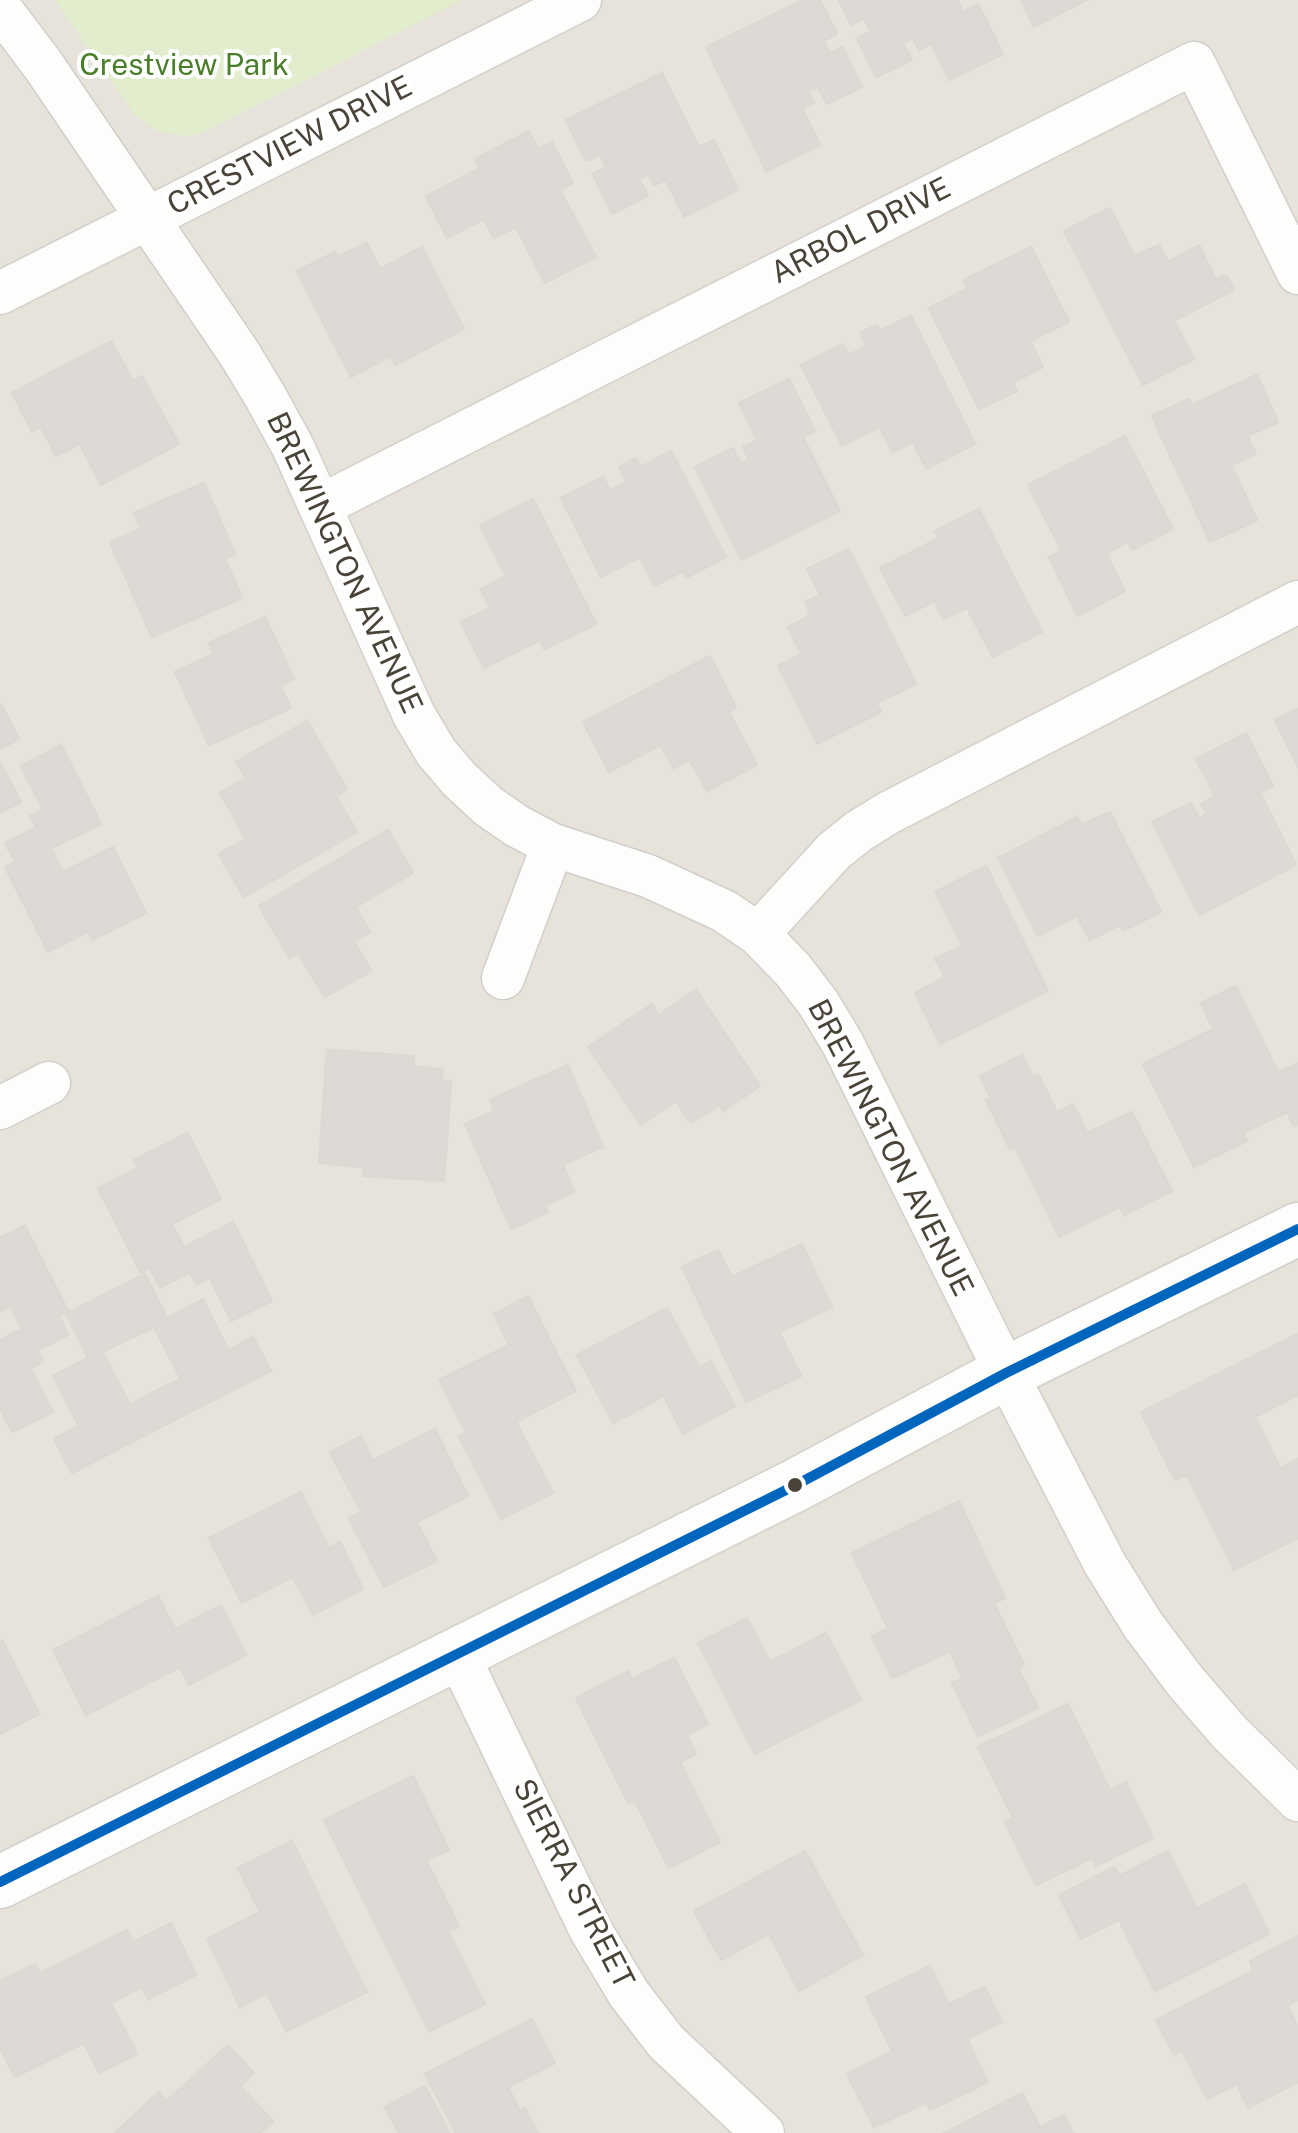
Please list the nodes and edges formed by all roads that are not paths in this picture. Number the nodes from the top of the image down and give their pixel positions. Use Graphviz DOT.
graph roads {
  1 [pos="580,0"];
  2 [pos="0,8"];
  3 [pos="147,218"];
  4 [pos="1298,273"];
  5 [pos="0,293"];
  6 [pos="320,506"];
  7 [pos="1298,602"];
  8 [pos="553,845"];
  9 [pos="758,934"];
  10 [pos="503,978"];
  11 [pos="50,1083"];
  12 [pos="0,1108"];
  13 [pos="1298,1229"];
  14 [pos="1006,1374"];
  15 [pos="458,1655"];
  16 [pos="1298,1800"];
  17 [pos="0,1882"];
  18 [pos="762,2133"];
  1 -- 3 [label="street, CRESTVIEW DRIVE"];
  2 -- 3 [label="street, BREWINGTON AVENUE"];
  3 -- 5 [label="street, CRESTVIEW DRIVE"];
  3 -- 6 [label="street, BREWINGTON AVENUE"];
  4 -- 6 [label="street, ARBOL DRIVE"];
  6 -- 8 [label="street, BREWINGTON AVENUE"];
  7 -- 9 [label="street"];
  8 -- 9 [label="street, BREWINGTON AVENUE"];
  8 -- 10 [label="street"];
  9 -- 14 [label="street, BREWINGTON AVENUE"];
  11 -- 12 [label="street"];
  13 -- 14 [label="street"];
  14 -- 15 [label="street"];
  14 -- 16 [label="street, BREWINGTON AVENUE"];
  15 -- 17 [label="street"];
  15 -- 18 [label="street, SIERRA STREET"];
}
